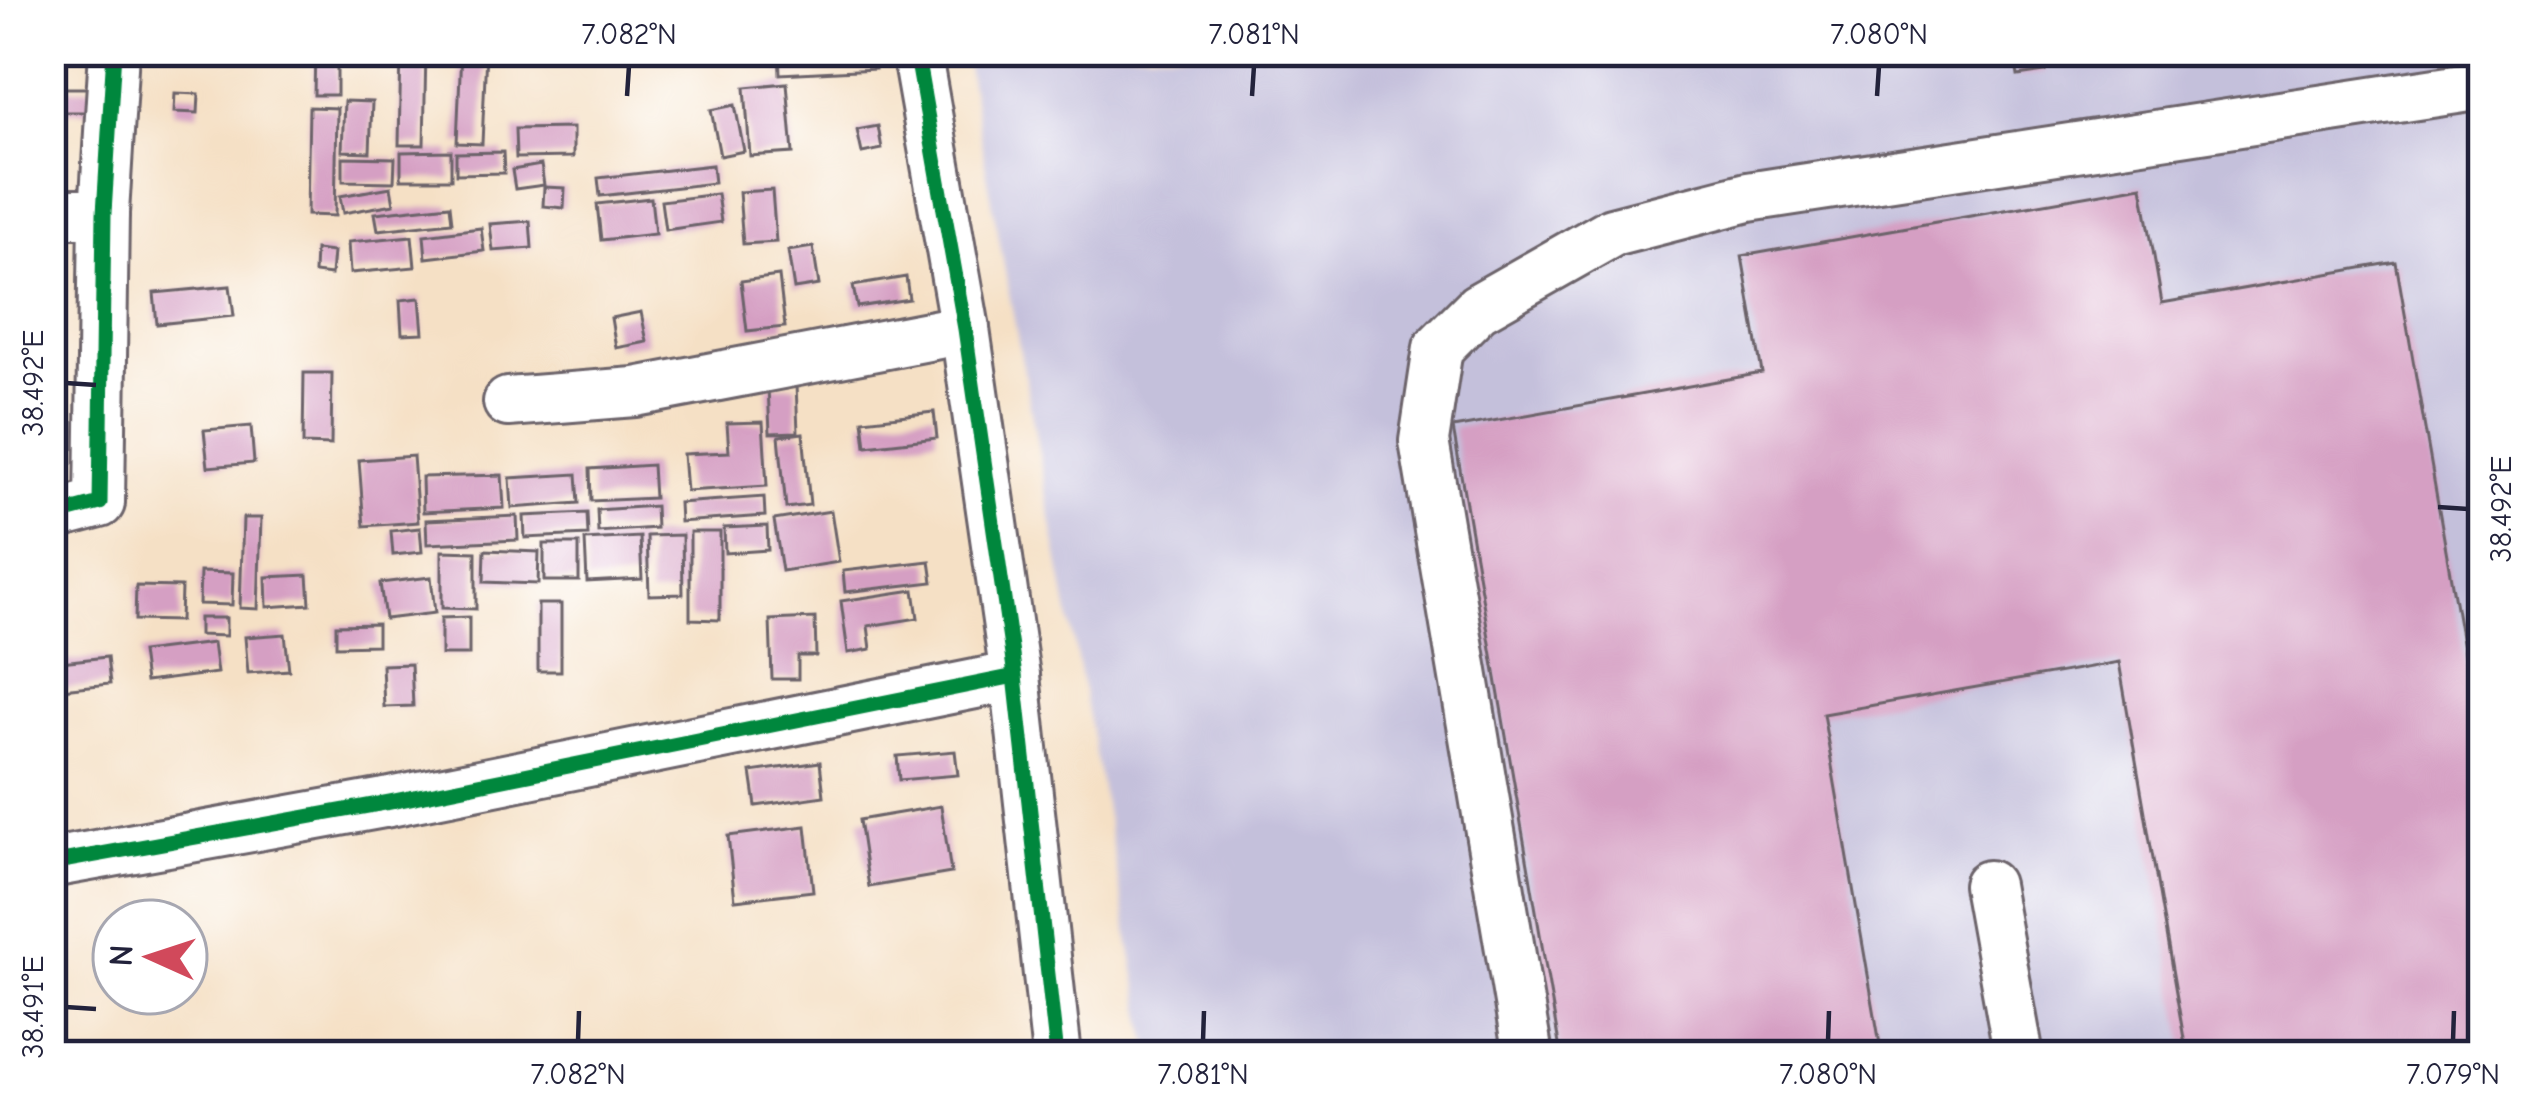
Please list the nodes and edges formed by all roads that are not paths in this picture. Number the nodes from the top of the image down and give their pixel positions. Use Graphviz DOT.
graph roads {
  1 [pos="115,51"];
  2 [pos="916,51"];
  3 [pos="2483,85"];
  4 [pos="51,213"];
  5 [pos="104,213"];
  6 [pos="965,329"];
  7 [pos="508,402"];
  8 [pos="51,516"];
  9 [pos="1016,676"];
  10 [pos="51,863"];
  11 [pos="1988,885"];
  12 [pos="1057,1056"];
  13 [pos="1528,1056"];
  14 [pos="2019,1056"];
  1 -- 5 [label="street"];
  2 -- 6 [label="street"];
  3 -- 13 [label="street"];
  4 -- 5 [label="street"];
  5 -- 8 [label="street"];
  6 -- 7 [label="street"];
  6 -- 9 [label="street"];
  9 -- 10 [label="street"];
  9 -- 12 [label="street"];
  11 -- 14 [label="street"];
}
